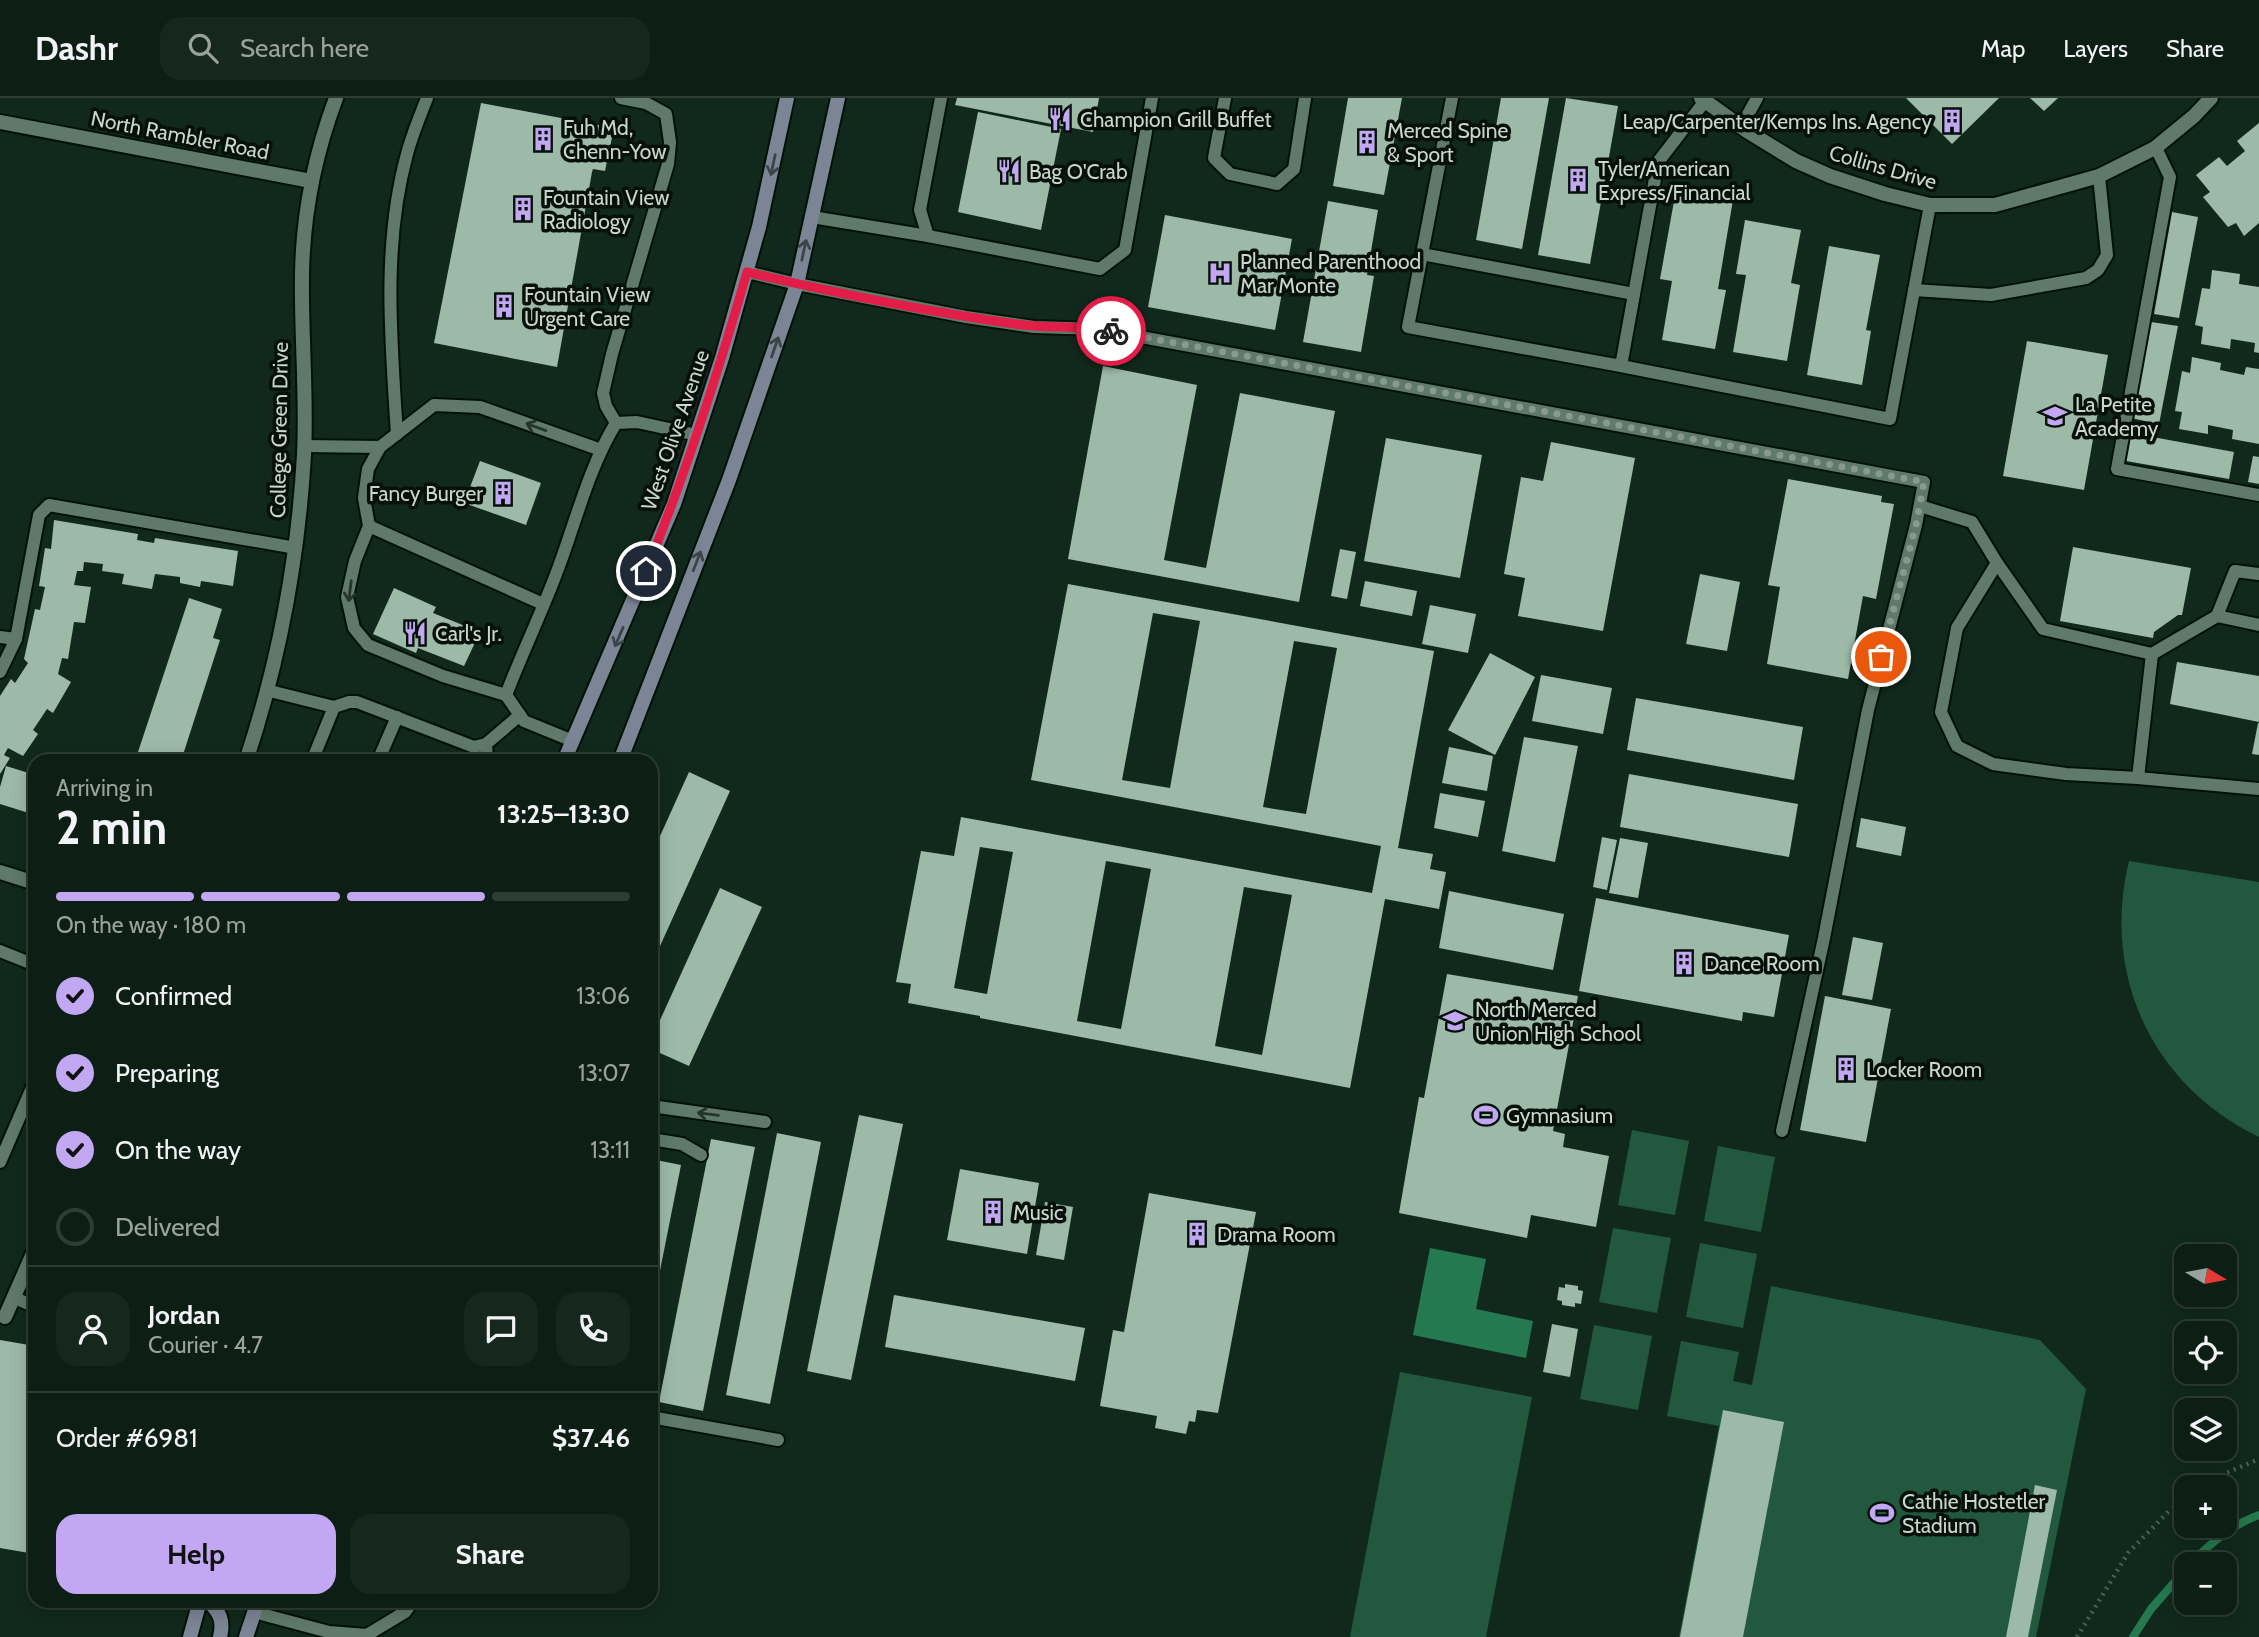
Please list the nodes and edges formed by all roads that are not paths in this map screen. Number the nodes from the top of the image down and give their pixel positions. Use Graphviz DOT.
graph roads {
  1 [pos="336,98"];
  2 [pos="427,98"];
  3 [pos="621,98"];
  4 [pos="787,98"];
  5 [pos="838,98"];
  6 [pos="941,98"];
  7 [pos="1153,98"];
  8 [pos="1225,98"];
  9 [pos="1305,98"];
  10 [pos="1452,98"];
  11 [pos="1757,98"];
  12 [pos="2211,98"];
  13 [pos="1703,100"];
  14 [pos="0,122"];
  15 [pos="1741,127"];
  16 [pos="2156,148"];
  17 [pos="2099,176"];
  18 [pos="311,181"];
  19 [pos="1930,205"];
  20 [pos="811,217"];
  21 [pos="928,236"];
  22 [pos="1422,254"];
  23 [pos="747,272"];
  24 [pos="797,284"];
  25 [pos="1914,290"];
  26 [pos="1634,294"];
  27 [pos="1621,366"];
  28 [pos="616,423"];
  29 [pos="397,434"];
  30 [pos="697,435"];
  31 [pos="304,446"];
  32 [pos="380,447"];
  33 [pos="600,450"];
  34 [pos="2259,495"];
  35 [pos="1920,506"];
  36 [pos="369,526"];
  37 [pos="296,548"];
  38 [pos="1997,563"];
  39 [pos="2259,574"];
  40 [pos="543,604"];
  41 [pos="2217,616"];
  42 [pos="2259,625"];
  43 [pos="0,637"];
  44 [pos="16,639"];
  45 [pos="2152,654"];
  46 [pos="0,672"];
  47 [pos="266,690"];
  48 [pos="506,695"];
  49 [pos="334,707"];
  50 [pos="520,715"];
  51 [pos="397,717"];
  52 [pos="573,741"];
  53 [pos="486,744"];
  54 [pos="248,754"];
  55 [pos="315,754"];
  56 [pos="381,754"];
  57 [pos="487,754"];
  58 [pos="567,754"];
  59 [pos="623,754"];
  60 [pos="2138,778"];
  61 [pos="2259,789"];
  62 [pos="0,873"];
  63 [pos="28,881"];
  64 [pos="0,951"];
  65 [pos="28,962"];
  66 [pos="28,1097"];
  67 [pos="658,1107"];
  68 [pos="765,1122"];
  69 [pos="1782,1132"];
  70 [pos="658,1140"];
  71 [pos="701,1155"];
  72 [pos="0,1162"];
  73 [pos="28,1264"];
  74 [pos="13,1297"];
  75 [pos="28,1304"];
  76 [pos="2,1317"];
  77 [pos="658,1418"];
  78 [pos="778,1440"];
  79 [pos="198,1608"];
  80 [pos="217,1608"];
  81 [pos="255,1608"];
  82 [pos="262,1608"];
  83 [pos="408,1608"];
  84 [pos="190,1637"];
  85 [pos="220,1637"];
  86 [pos="246,1637"];
  1 -- 18 [label="street, College Green Drive"];
  2 -- 29 [label="lane"];
  3 -- 28 [label="lane"];
  4 -- 23 [label="main road, West Olive Avenue, one-way"];
  5 -- 20 [label="main road"];
  6 -- 21 [label="lane"];
  7 -- 21 [label="lane"];
  8 -- 9 [label="lane"];
  10 -- 22 [label="lane"];
  11 -- 15 [label="lane"];
  12 -- 16 [label="street, Collins Drive"];
  13 -- 15 [label="street, Collins Drive"];
  13 -- 26 [label="lane"];
  14 -- 18 [label="street, North Rambler Road"];
  15 -- 19 [label="street, Collins Drive"];
  16 -- 17 [label="street, Collins Drive"];
  16 -- 34 [label="lane"];
  17 -- 19 [label="street, Collins Drive"];
  17 -- 25 [label="lane"];
  18 -- 31 [label="street, College Green Drive"];
  19 -- 25 [label="lane"];
  20 -- 21 [label="lane"];
  24 -- 20 [label="main road, one-way"];
  22 -- 26 [label="lane"];
  22 -- 27 [label="lane"];
  23 -- 24 [label="lane"];
  23 -- 30 [label="main road, West Olive Avenue"];
  24 -- 35 [label="lane"];
  59 -- 24 [label="main road, one-way"];
  25 -- 27 [label="lane"];
  26 -- 27 [label="lane"];
  28 -- 30 [label="lane"];
  28 -- 33 [label="lane"];
  29 -- 32 [label="lane"];
  33 -- 29 [label="lane, one-way"];
  30 -- 52 [label="main road, West Olive Avenue, one-way"];
  31 -- 32 [label="lane"];
  31 -- 37 [label="street, College Green Drive"];
  32 -- 36 [label="lane"];
  33 -- 40 [label="lane"];
  35 -- 38 [label="lane"];
  35 -- 69 [label="lane"];
  36 -- 40 [label="lane"];
  36 -- 48 [label="lane, one-way"];
  37 -- 44 [label="lane"];
  37 -- 47 [label="street, College Green Drive"];
  38 -- 45 [label="lane"];
  38 -- 60 [label="lane"];
  39 -- 41 [label="lane"];
  40 -- 48 [label="lane"];
  41 -- 42 [label="lane"];
  41 -- 45 [label="lane"];
  43 -- 44 [label="lane"];
  44 -- 46 [label="lane"];
  45 -- 60 [label="lane"];
  47 -- 49 [label="lane"];
  47 -- 54 [label="street, College Green Drive"];
  48 -- 50 [label="lane"];
  49 -- 51 [label="lane"];
  49 -- 55 [label="lane"];
  50 -- 52 [label="lane"];
  50 -- 53 [label="lane"];
  51 -- 53 [label="lane"];
  51 -- 56 [label="lane"];
  52 -- 58 [label="main road, West Olive Avenue"];
  53 -- 57 [label="lane"];
  60 -- 61 [label="lane"];
  62 -- 63 [label="street"];
  64 -- 65 [label="lane"];
  66 -- 72 [label="lane"];
  68 -- 67 [label="lane, one-way"];
  70 -- 71 [label="lane"];
  73 -- 74 [label="street"];
  74 -- 75 [label="lane"];
  74 -- 76 [label="street"];
  77 -- 78 [label="lane"];
  79 -- 84 [label="main road"];
  80 -- 85 [label="main road"];
  81 -- 86 [label="main road"];
  82 -- 83 [label="lane"];
}
